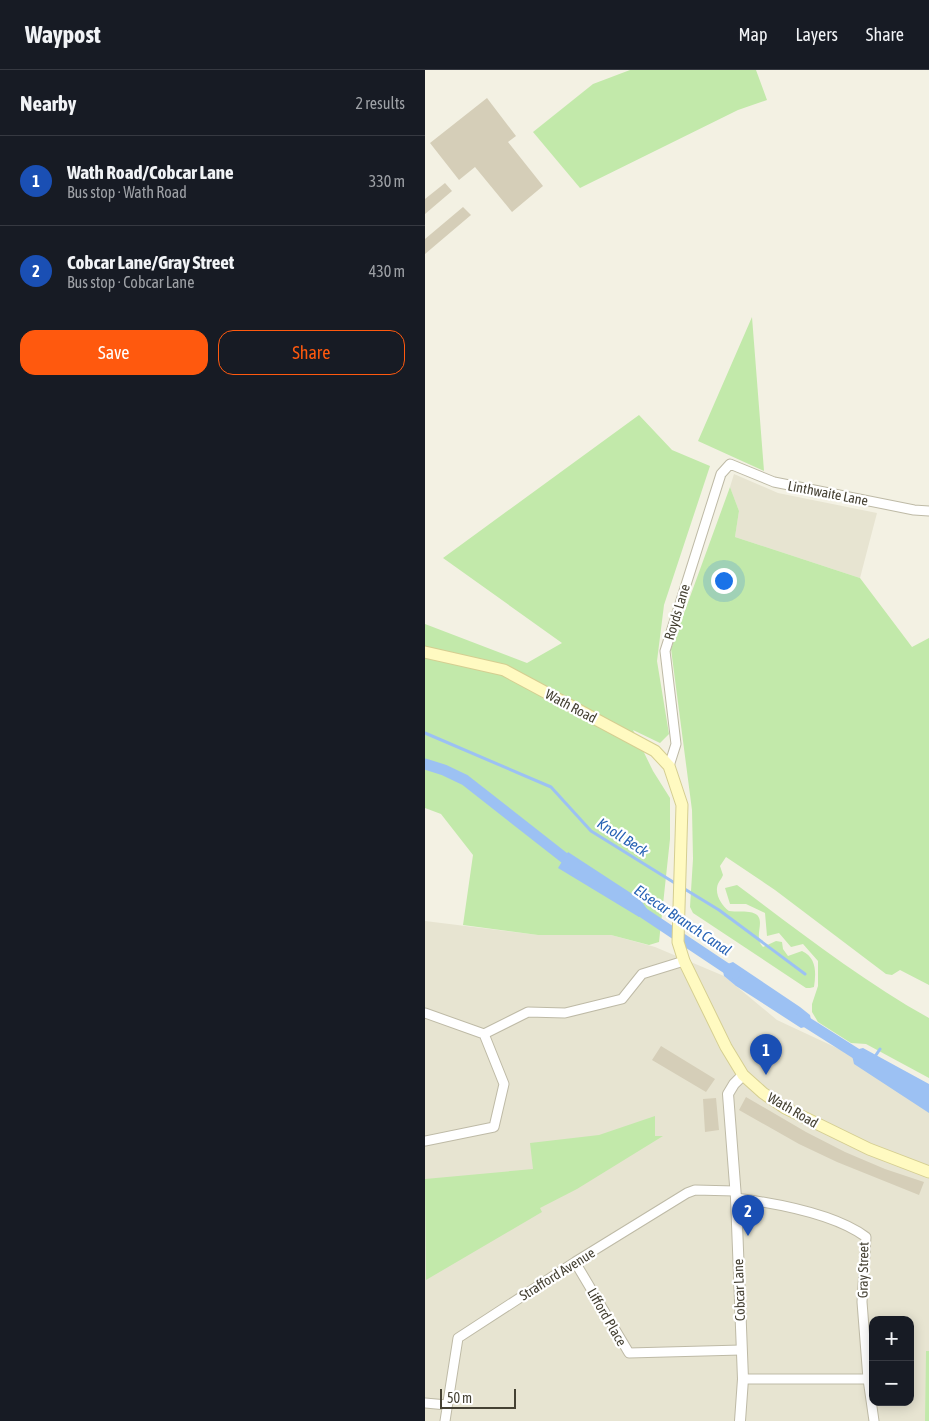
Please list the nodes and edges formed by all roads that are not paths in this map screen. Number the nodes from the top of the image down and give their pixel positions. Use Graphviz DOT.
graph roads {
  1 [pos="730,464"];
  2 [pos="929,511"];
  3 [pos="425,652"];
  4 [pos="669,766"];
  5 [pos="684,961"];
  6 [pos="425,1013"];
  7 [pos="484,1034"];
  8 [pos="743,1075"];
  9 [pos="425,1141"];
  10 [pos="929,1172"];
  11 [pos="735,1195"];
  12 [pos="575,1262"];
  13 [pos="741,1350"];
  14 [pos="743,1379"];
  15 [pos="868,1379"];
  16 [pos="425,1402"];
  17 [pos="447,1406"];
  18 [pos="445,1421"];
  19 [pos="740,1421"];
  20 [pos="874,1421"];
  1 -- 2 [label="street, Linthwaite Lane"];
  1 -- 4 [label="street, Royds Lane"];
  3 -- 4 [label="main road, Wath Road"];
  4 -- 5 [label="main road, Wath Road"];
  5 -- 7 [label="street"];
  5 -- 8 [label="main road, Wath Road"];
  6 -- 7 [label="street"];
  7 -- 9 [label="street"];
  8 -- 10 [label="main road, Wath Road"];
  8 -- 11 [label="street, Cobcar Lane"];
  11 -- 12 [label="street, Strafford Avenue"];
  11 -- 13 [label="street, Cobcar Lane"];
  11 -- 15 [label="street, Gray Street"];
  12 -- 13 [label="street, Lifford Place"];
  12 -- 17 [label="street, Strafford Avenue"];
  13 -- 14 [label="street, Cobcar Lane"];
  14 -- 15 [label="street"];
  14 -- 19 [label="street, Cobcar Lane"];
  15 -- 20 [label="street, Gray Street"];
  16 -- 17 [label="street"];
  17 -- 18 [label="street, Strafford Avenue"];
}
